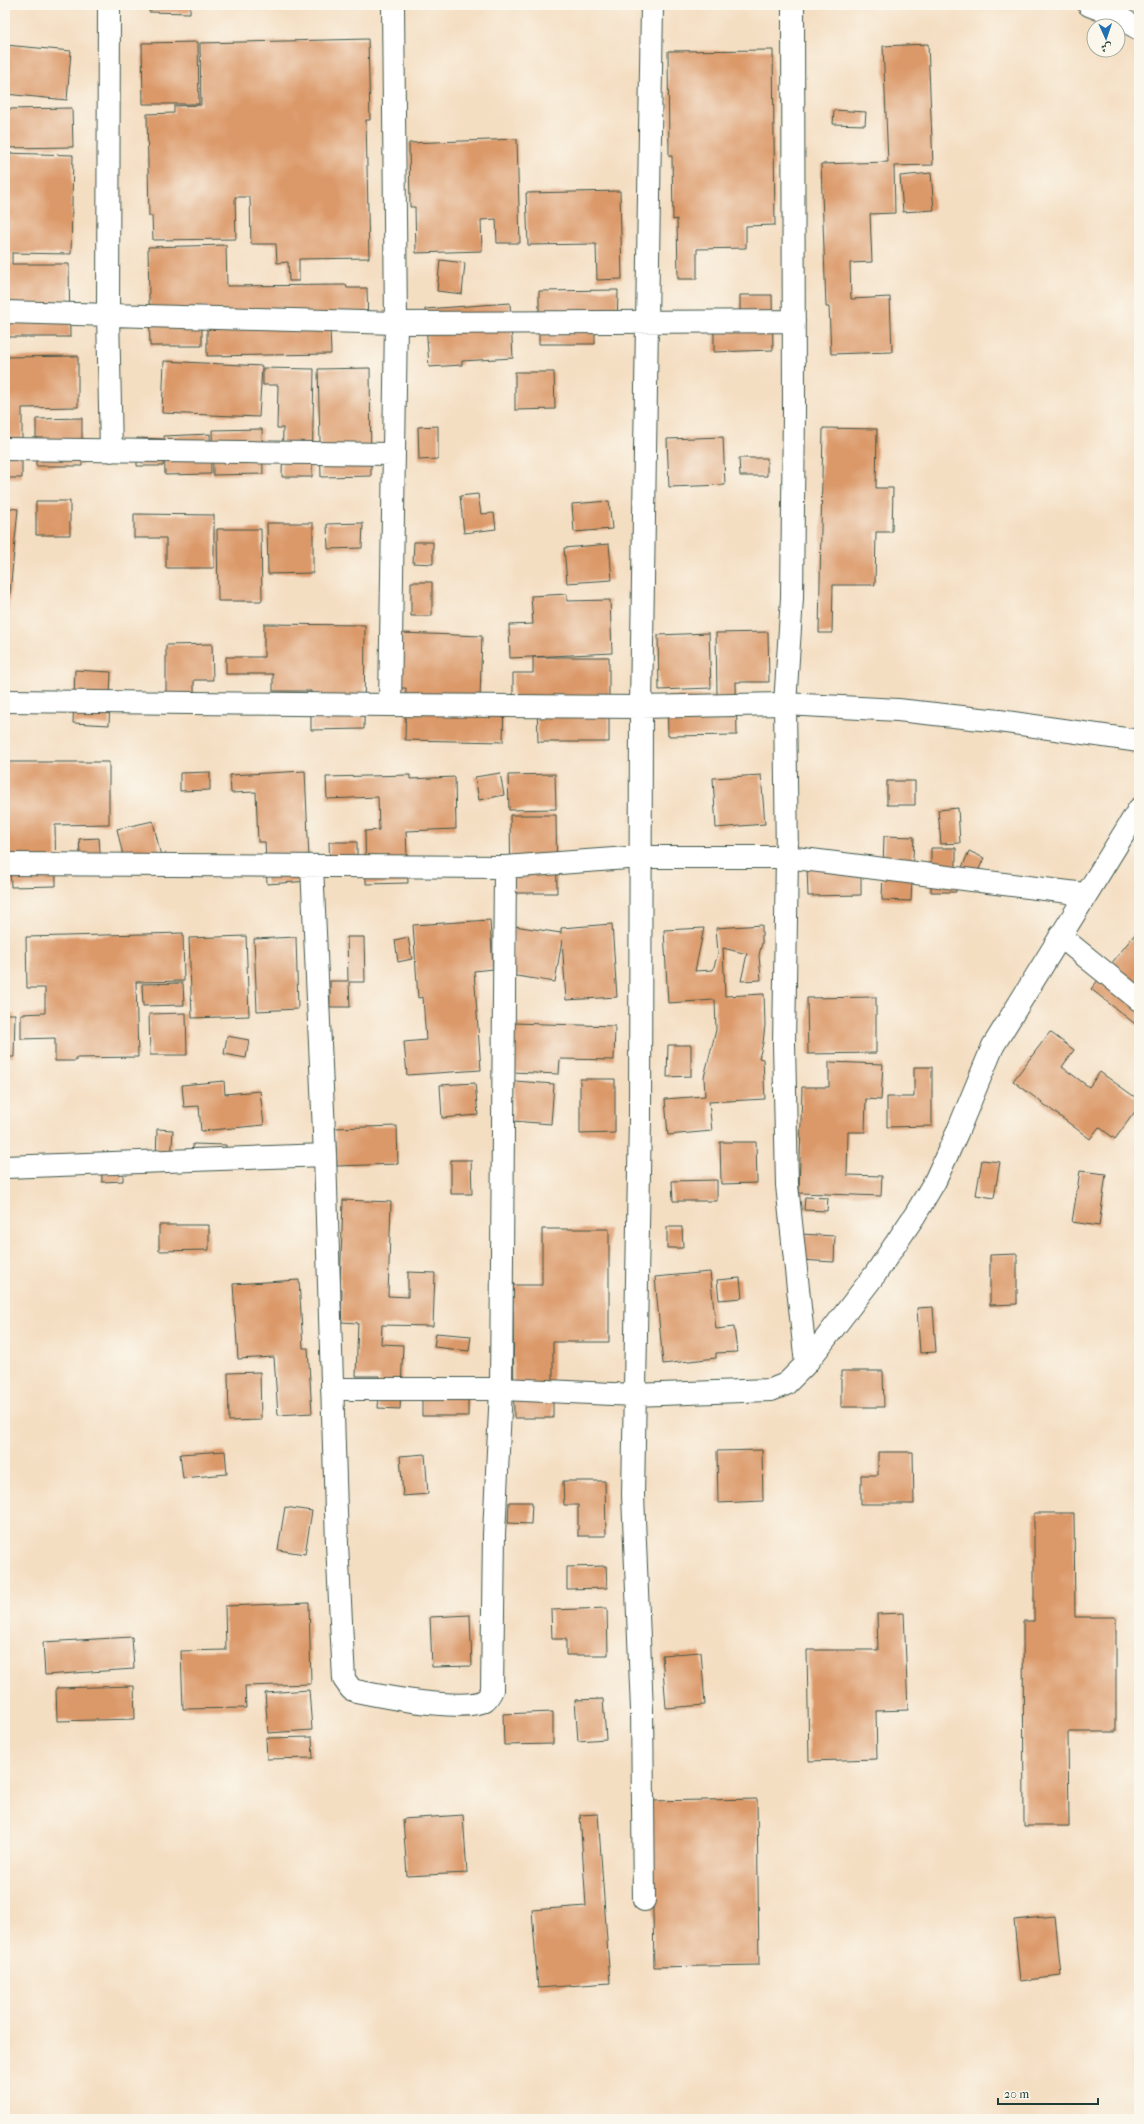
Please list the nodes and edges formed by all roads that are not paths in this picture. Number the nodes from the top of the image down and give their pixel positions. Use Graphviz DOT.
graph roads {
  1 [pos="109,5"];
  2 [pos="393,5"];
  3 [pos="652,5"];
  4 [pos="793,5"];
  5 [pos="1089,5"];
  6 [pos="1139,29"];
  7 [pos="5,312"];
  8 [pos="108,314"];
  9 [pos="794,321"];
  10 [pos="647,322"];
  11 [pos="396,323"];
  12 [pos="5,449"];
  13 [pos="110,451"];
  14 [pos="394,454"];
  15 [pos="5,701"];
  16 [pos="785,704"];
  17 [pos="390,705"];
  18 [pos="641,707"];
  19 [pos="1139,741"];
  20 [pos="1139,809"];
  21 [pos="640,857"];
  22 [pos="787,857"];
  23 [pos="5,864"];
  24 [pos="312,866"];
  25 [pos="505,867"];
  26 [pos="1085,894"];
  27 [pos="1060,936"];
  28 [pos="1139,1000"];
  29 [pos="325,1155"];
  30 [pos="5,1167"];
  31 [pos="806,1364"];
  32 [pos="332,1389"];
  33 [pos="501,1390"];
  34 [pos="634,1395"];
  35 [pos="644,1900"];
  1 -- 8 [label="street"];
  2 -- 11 [label="street"];
  3 -- 10 [label="street"];
  4 -- 9 [label="street"];
  5 -- 6 [label="street"];
  7 -- 8 [label="street"];
  8 -- 11 [label="street"];
  8 -- 13 [label="street"];
  9 -- 10 [label="street"];
  9 -- 16 [label="street"];
  10 -- 11 [label="street"];
  10 -- 18 [label="street"];
  11 -- 14 [label="street"];
  12 -- 13 [label="street"];
  13 -- 14 [label="street"];
  14 -- 17 [label="street"];
  15 -- 17 [label="street"];
  16 -- 18 [label="street"];
  16 -- 19 [label="street"];
  16 -- 22 [label="street"];
  17 -- 18 [label="street"];
  18 -- 21 [label="street"];
  20 -- 26 [label="street"];
  21 -- 22 [label="street"];
  21 -- 25 [label="street"];
  21 -- 34 [label="street"];
  22 -- 26 [label="street"];
  22 -- 31 [label="street"];
  23 -- 24 [label="street"];
  24 -- 25 [label="street"];
  24 -- 29 [label="street"];
  25 -- 33 [label="street"];
  26 -- 27 [label="street"];
  27 -- 28 [label="street"];
  27 -- 31 [label="street"];
  29 -- 30 [label="street"];
  29 -- 32 [label="street"];
  31 -- 34 [label="street"];
  32 -- 33 [label="street"];
  32 -- 33 [label="street"];
  33 -- 34 [label="street"];
  34 -- 35 [label="street"];
}
